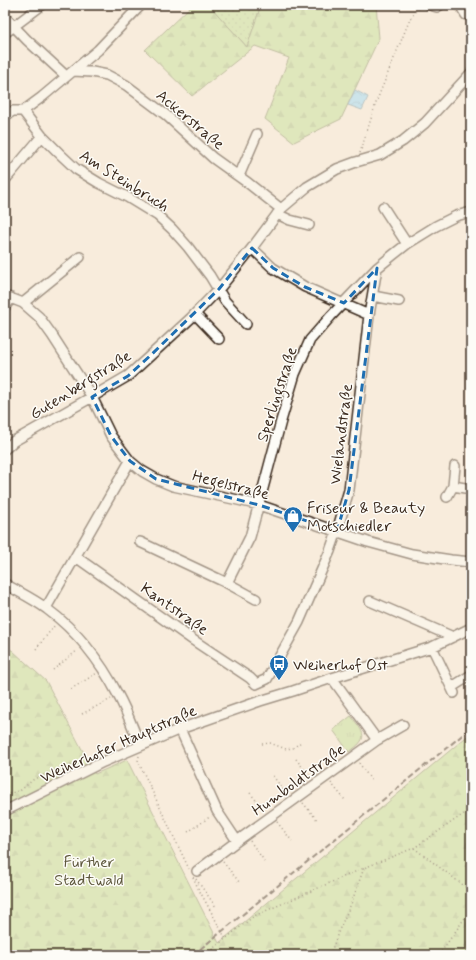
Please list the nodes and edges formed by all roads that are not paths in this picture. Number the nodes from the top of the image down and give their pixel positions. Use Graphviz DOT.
graph roads {
  1 [pos="42,5"];
  2 [pos="142,5"];
  3 [pos="430,5"];
  4 [pos="440,5"];
  5 [pos="460,5"];
  6 [pos="469,5"];
  7 [pos="5,17"];
  8 [pos="469,19"];
  9 [pos="13,27"];
  10 [pos="5,33"];
  11 [pos="69,73"];
  12 [pos="471,73"];
  13 [pos="23,111"];
  14 [pos="5,116"];
  15 [pos="257,134"];
  16 [pos="42,136"];
  17 [pos="239,176"];
  18 [pos="5,180"];
  19 [pos="383,207"];
  20 [pos="279,212"];
  21 [pos="471,212"];
  22 [pos="309,225"];
  23 [pos="407,244"];
  24 [pos="252,248"];
  25 [pos="80,257"];
  26 [pos="377,268"];
  27 [pos="219,290"];
  28 [pos="372,296"];
  29 [pos="8,297"];
  30 [pos="400,301"];
  31 [pos="23,303"];
  32 [pos="344,303"];
  33 [pos="5,307"];
  34 [pos="195,314"];
  35 [pos="369,315"];
  36 [pos="246,324"];
  37 [pos="219,339"];
  38 [pos="92,397"];
  39 [pos="5,449"];
  40 [pos="130,461"];
  41 [pos="455,466"];
  42 [pos="453,486"];
  43 [pos="471,489"];
  44 [pos="447,497"];
  45 [pos="259,505"];
  46 [pos="337,531"];
  47 [pos="140,542"];
  48 [pos="76,557"];
  49 [pos="471,562"];
  50 [pos="227,583"];
  51 [pos="5,584"];
  52 [pos="256,599"];
  53 [pos="370,602"];
  54 [pos="46,608"];
  55 [pos="471,628"];
  56 [pos="453,637"];
  57 [pos="432,647"];
  58 [pos="471,675"];
  59 [pos="332,678"];
  60 [pos="256,684"];
  61 [pos="260,701"];
  62 [pos="403,725"];
  63 [pos="180,729"];
  64 [pos="377,740"];
  65 [pos="140,745"];
  66 [pos="5,811"];
  67 [pos="237,841"];
  68 [pos="195,872"];
  1 -- 9 [label="street"];
  2 -- 11 [label="street"];
  3 -- 4 [label="street"];
  5 -- 8 [label="street"];
  6 -- 8 [label="street"];
  7 -- 9 [label="street"];
  9 -- 10 [label="street"];
  9 -- 11 [label="street"];
  11 -- 13 [label="street"];
  11 -- 17 [label="street, Ackerstraße"];
  12 -- 20 [label="street, Gutenbergstraße"];
  13 -- 14 [label="street"];
  13 -- 16 [label="street, Am Steinbruch"];
  15 -- 17 [label="street"];
  16 -- 18 [label="street"];
  16 -- 27 [label="street, Am Steinbruch"];
  17 -- 20 [label="street, Ackerstraße"];
  19 -- 23 [label="street"];
  20 -- 22 [label="street, Ackerstraße"];
  20 -- 24 [label="street, Gutenbergstraße"];
  21 -- 23 [label="street, Sperlingstraße"];
  23 -- 26 [label="street, Sperlingstraße"];
  24 -- 27 [label="street, Gutenbergstraße"];
  24 -- 32 [label="street"];
  25 -- 31 [label="street"];
  26 -- 28 [label="street, Wielandstraße"];
  26 -- 32 [label="street, Sperlingstraße"];
  27 -- 34 [label="street, Gutenbergstraße"];
  27 -- 36 [label="street"];
  28 -- 30 [label="street"];
  28 -- 35 [label="street, Wielandstraße"];
  29 -- 31 [label="street"];
  29 -- 33 [label="street"];
  31 -- 38 [label="street, Hegelstraße"];
  32 -- 35 [label="street"];
  32 -- 45 [label="street, Sperlingstraße"];
  34 -- 37 [label="street"];
  34 -- 38 [label="street, Gutenbergstraße"];
  35 -- 46 [label="street, Wielandstraße"];
  38 -- 39 [label="street, Gutenbergstraße"];
  38 -- 40 [label="street, Hegelstraße"];
  40 -- 45 [label="street, Hegelstraße"];
  40 -- 48 [label="street"];
  41 -- 42 [label="street"];
  42 -- 43 [label="street"];
  42 -- 44 [label="street"];
  45 -- 46 [label="street, Hegelstraße"];
  45 -- 50 [label="street, Sperlingstraße"];
  46 -- 49 [label="street, Hegelstraße"];
  46 -- 60 [label="street, Wielandstraße"];
  47 -- 50 [label="street"];
  48 -- 54 [label="street"];
  48 -- 60 [label="street, Kantstraße"];
  50 -- 52 [label="street"];
  51 -- 54 [label="street"];
  53 -- 56 [label="street"];
  54 -- 65 [label="street"];
  55 -- 56 [label="street, Weiherhofer Hauptstraße"];
  56 -- 57 [label="street, Weiherhofer Hauptstraße"];
  57 -- 58 [label="street"];
  57 -- 59 [label="street, Weiherhofer Hauptstraße"];
  59 -- 61 [label="street, Weiherhofer Hauptstraße"];
  59 -- 64 [label="street"];
  60 -- 61 [label="street"];
  61 -- 63 [label="street, Weiherhofer Hauptstraße"];
  62 -- 64 [label="street, Humboldtstraße"];
  63 -- 65 [label="street, Weiherhofer Hauptstraße"];
  63 -- 67 [label="street"];
  64 -- 67 [label="street, Humboldtstraße"];
  65 -- 66 [label="street, Weiherhofer Hauptstraße"];
  67 -- 68 [label="street, Humboldtstraße"];
}
